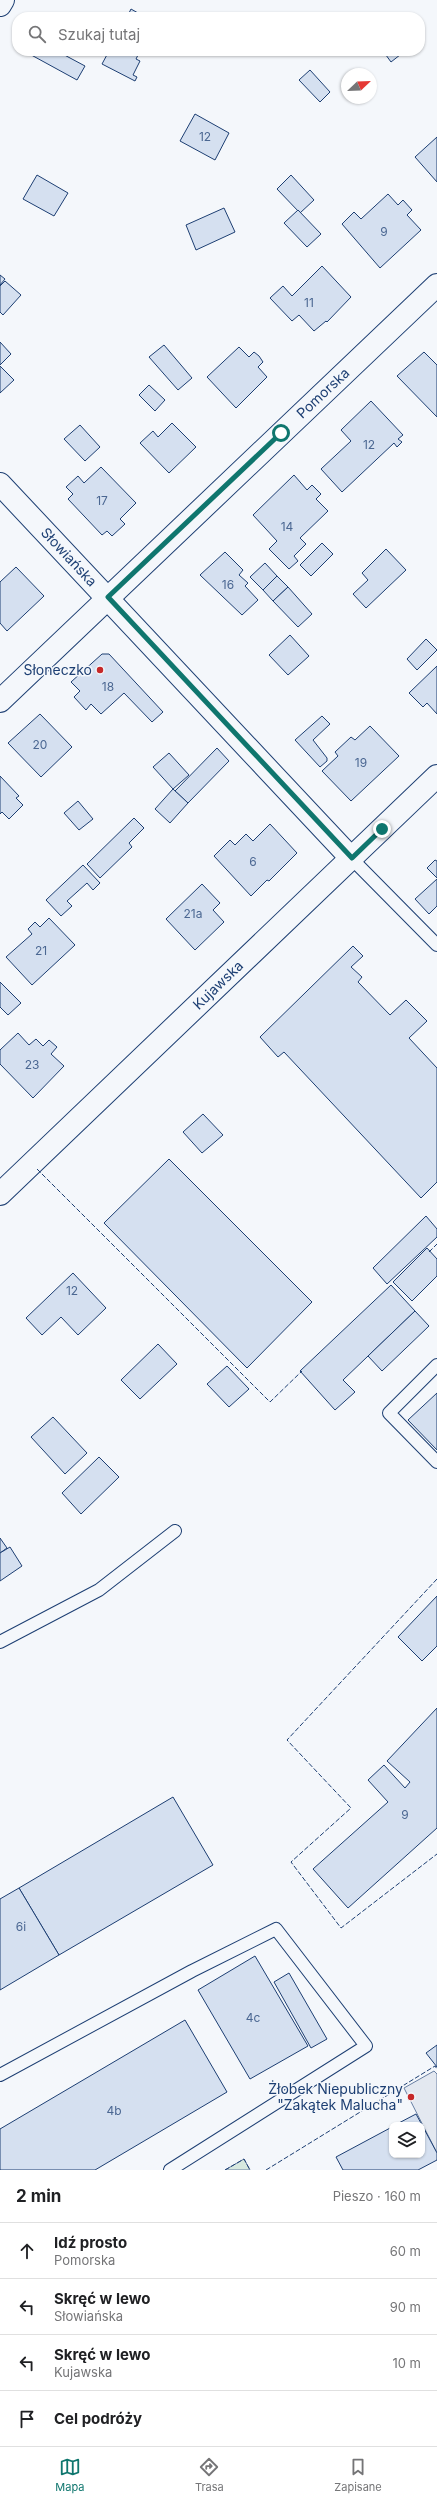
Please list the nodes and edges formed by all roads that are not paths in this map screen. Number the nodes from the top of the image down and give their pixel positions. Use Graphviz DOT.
graph roads {
  1 [pos="3,0"];
  2 [pos="0,5"];
  3 [pos="437,285"];
  4 [pos="0,484"];
  5 [pos="108,597"];
  6 [pos="0,701"];
  7 [pos="437,776"];
  8 [pos="352,858"];
  9 [pos="437,945"];
  10 [pos="0,1194"];
  11 [pos="437,1365"];
  12 [pos="437,1462"];
  13 [pos="175,1531"];
  14 [pos="0,1642"];
  15 [pos="0,2075"];
  16 [pos="170,2170"];
  1 -- 2 [label="street"];
  3 -- 5 [label="street, Pomorska"];
  4 -- 5 [label="street, Słowiańska"];
  5 -- 6 [label="street, Pomorska"];
  5 -- 8 [label="street, Słowiańska"];
  7 -- 8 [label="street, Kujawska"];
  8 -- 9 [label="lane"];
  8 -- 10 [label="street, Kujawska"];
  11 -- 12 [label="lane"];
  13 -- 14 [label="lane"];
  15 -- 16 [label="lane"];
}
